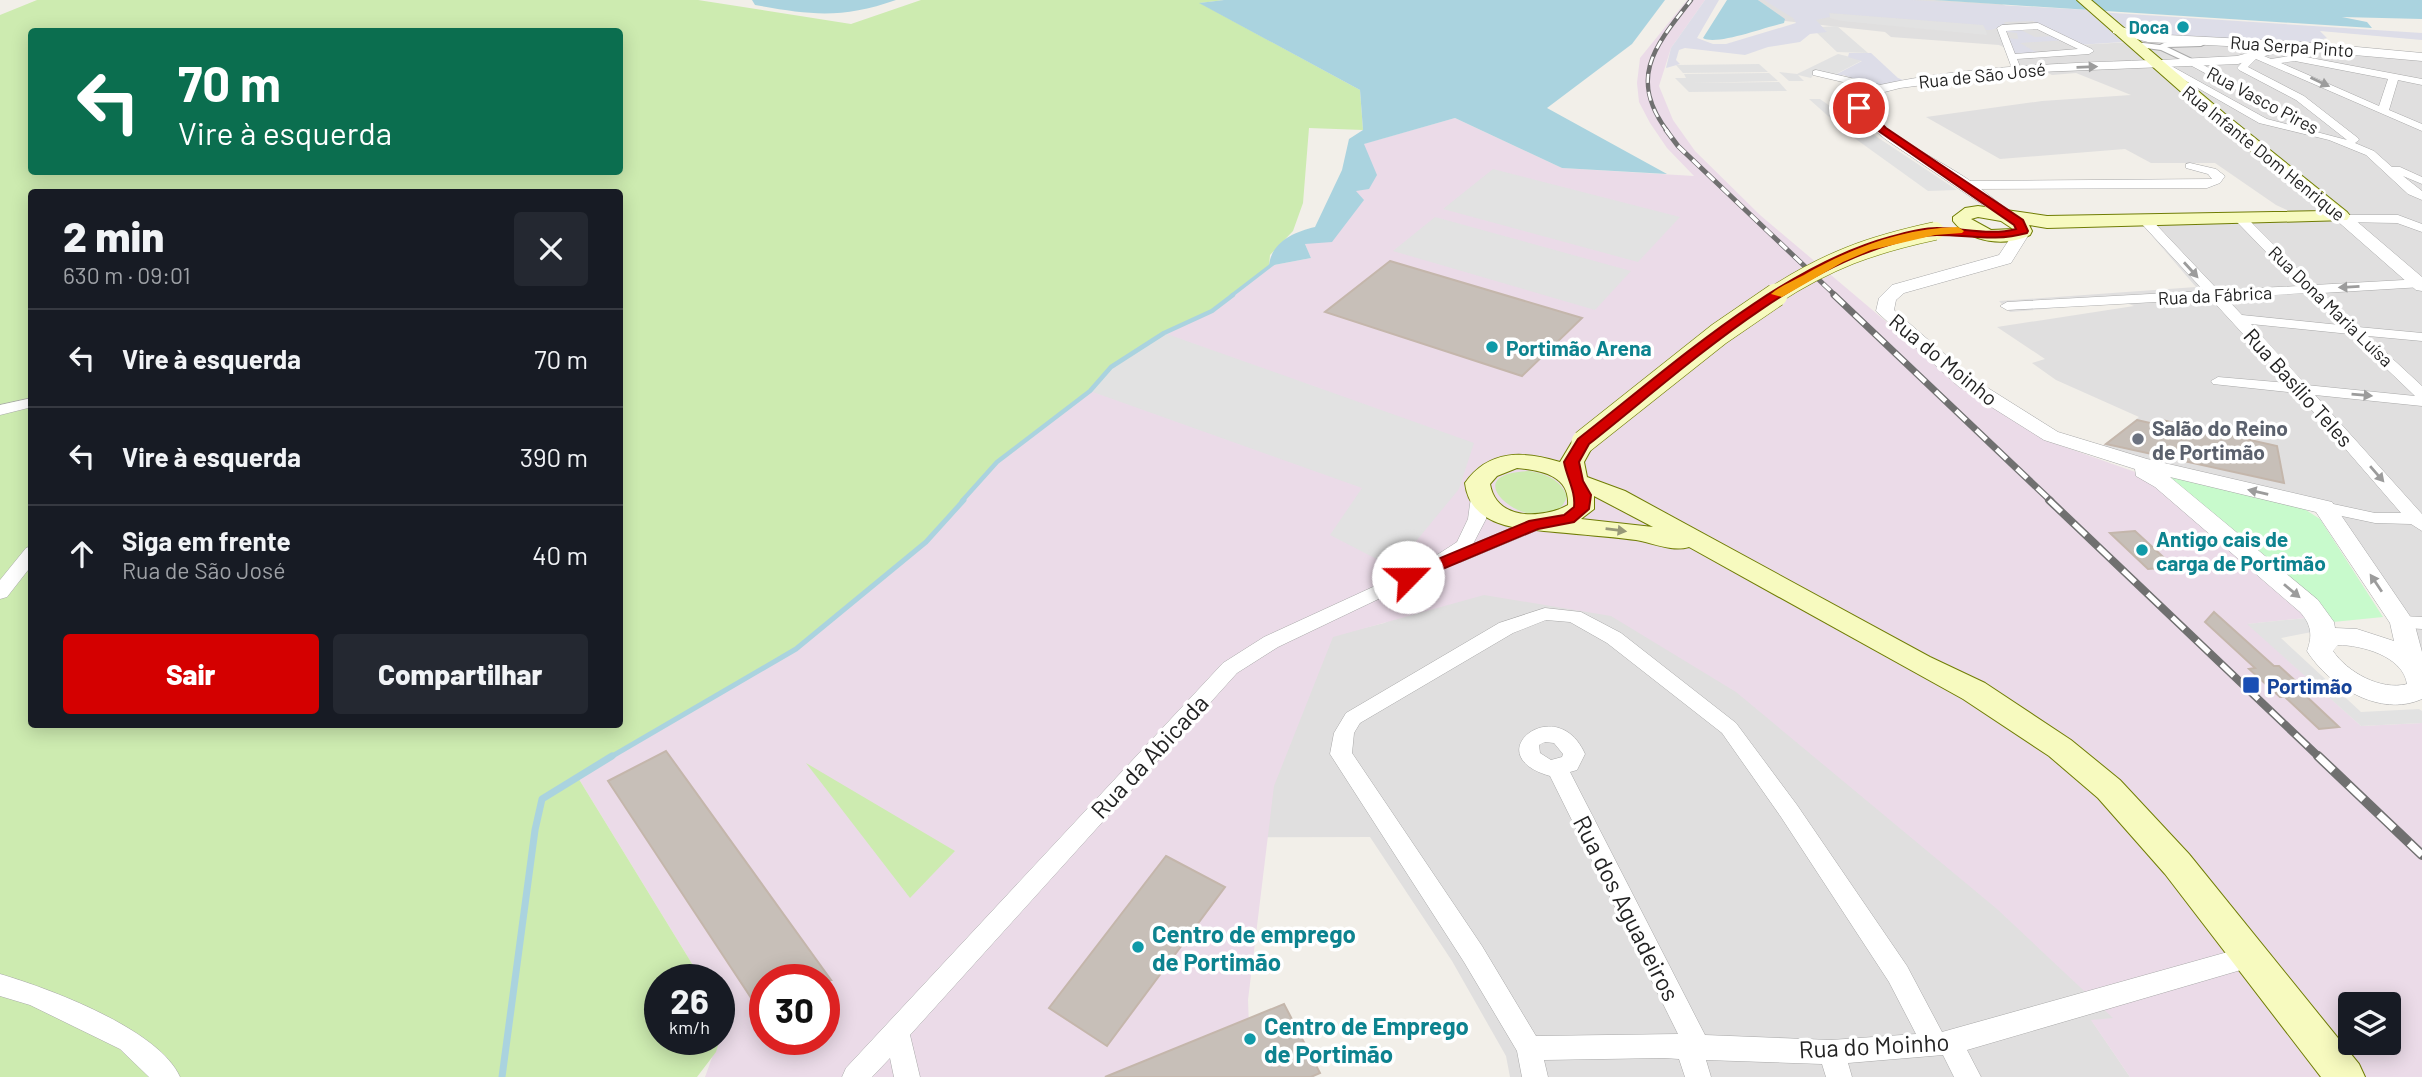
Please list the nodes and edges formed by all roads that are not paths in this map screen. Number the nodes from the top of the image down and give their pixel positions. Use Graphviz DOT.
graph roads {
  1 [pos="2082,0"];
  2 [pos="2106,20"];
  3 [pos="2236,41"];
  4 [pos="2164,42"];
  5 [pos="2137,43"];
  6 [pos="2202,44"];
  7 [pos="2288,45"];
  8 [pos="2346,48"];
  9 [pos="2261,54"];
  10 [pos="2422,56"];
  11 [pos="2014,63"];
  12 [pos="2193,63"];
  13 [pos="2156,64"];
  14 [pos="1816,73"];
  15 [pos="2394,76"];
  16 [pos="2351,82"];
  17 [pos="2422,82"];
  18 [pos="1877,88"];
  19 [pos="2383,111"];
  20 [pos="2422,128"];
  21 [pos="2333,138"];
  22 [pos="2374,156"];
  23 [pos="2190,166"];
  24 [pos="2422,181"];
  25 [pos="1967,185"];
  26 [pos="1986,200"];
  27 [pos="2404,203"];
  28 [pos="1967,215"];
  29 [pos="2008,217"];
  30 [pos="2240,218"];
  31 [pos="2343,218"];
  32 [pos="2144,219"];
  33 [pos="2047,222"];
  34 [pos="2422,228"];
  35 [pos="1935,231"];
  36 [pos="2023,231"];
  37 [pos="1982,233"];
  38 [pos="2011,251"];
  39 [pos="2420,284"];
  40 [pos="2310,289"];
  41 [pos="2214,295"];
  42 [pos="2007,306"];
  43 [pos="2238,318"];
  44 [pos="2356,330"];
  45 [pos="2422,337"];
  46 [pos="2218,381"];
  47 [pos="2303,390"];
  48 [pos="2422,394"];
  49 [pos="2422,401"];
  50 [pos="28,403"];
  51 [pos="0,410"];
  52 [pos="1583,442"];
  53 [pos="2099,452"];
  54 [pos="1527,461"];
  55 [pos="2173,478"];
  56 [pos="1576,481"];
  57 [pos="1479,497"];
  58 [pos="2324,507"];
  59 [pos="2420,521"];
  60 [pos="1541,525"];
  61 [pos="1716,550"];
  62 [pos="28,557"];
  63 [pos="1429,568"];
  64 [pos="0,593"];
  65 [pos="2412,622"];
  66 [pos="2323,642"];
  67 [pos="2416,685"];
  68 [pos="1557,768"];
  69 [pos="2249,957"];
  70 [pos="0,985"];
  71 [pos="897,1033"];
  72 [pos="1942,1044"];
  73 [pos="1693,1047"];
  74 [pos="1529,1048"];
  75 [pos="1831,1052"];
  76 [pos="167,1077"];
  77 [pos="855,1077"];
  78 [pos="907,1077"];
  79 [pos="1535,1077"];
  80 [pos="1698,1077"];
  81 [pos="1839,1077"];
  82 [pos="1968,1077"];
  83 [pos="2345,1077"];
  1 -- 2 [label="main road, Rua Infante Dom Henrique"];
  2 -- 4 [label="street"];
  2 -- 5 [label="main road, Rua Infante Dom Henrique"];
  3 -- 4 [label="street, Rua Serpa Pinto"];
  3 -- 8 [label="street, Rua Serpa Pinto"];
  3 -- 9 [label="street"];
  3 -- 9 [label="street"];
  4 -- 5 [label="street"];
  4 -- 6 [label="street"];
  4 -- 12 [label="street"];
  5 -- 31 [label="main road, Rua Infante Dom Henrique"];
  7 -- 8 [label="street, Rua Serpa Pinto"];
  7 -- 9 [label="street, Rua de São José"];
  8 -- 10 [label="street, Rua Serpa Pinto"];
  8 -- 16 [label="street"];
  9 -- 12 [label="street, Rua de São José"];
  9 -- 16 [label="street, one-way"];
  9 -- 16 [label="street"];
  9 -- 22 [label="street"];
  11 -- 11 [label="street"];
  11 -- 13 [label="street, Rua de São José, one-way"];
  11 -- 18 [label="street, Rua de São José"];
  12 -- 13 [label="street, Rua de São José"];
  12 -- 21 [label="street, Rua Vasco Pires"];
  13 -- 21 [label="street"];
  14 -- 18 [label="street"];
  15 -- 16 [label="street"];
  15 -- 17 [label="street"];
  15 -- 19 [label="street"];
  16 -- 19 [label="street"];
  18 -- 25 [label="street"];
  19 -- 20 [label="street"];
  21 -- 22 [label="street"];
  22 -- 24 [label="street"];
  22 -- 27 [label="street"];
  23 -- 25 [label="street"];
  25 -- 26 [label="street"];
  26 -- 28 [label="street"];
  26 -- 29 [label="street"];
  27 -- 31 [label="street"];
  27 -- 34 [label="street"];
  28 -- 29 [label="main road"];
  28 -- 35 [label="main road"];
  28 -- 37 [label="main road"];
  29 -- 33 [label="main road"];
  29 -- 36 [label="main road"];
  30 -- 31 [label="main road"];
  30 -- 32 [label="main road"];
  30 -- 40 [label="street, Rua Dona Maria Luísa"];
  31 -- 39 [label="street, Rua Infante Dom Henrique"];
  32 -- 33 [label="main road"];
  32 -- 41 [label="street, Rua Basílio Teles, one-way"];
  33 -- 36 [label="main road"];
  35 -- 37 [label="main road"];
  35 -- 52 [label="main road, bridge"];
  36 -- 37 [label="main road"];
  36 -- 38 [label="street"];
  37 -- 38 [label="street"];
  38 -- 53 [label="street, Rua do Moinho"];
  39 -- 40 [label="street, Rua da Fábrica, one-way"];
  40 -- 41 [label="street, Rua da Fábrica"];
  40 -- 44 [label="street, Rua Dona Maria Luísa"];
  41 -- 42 [label="street, Rua da Fábrica"];
  41 -- 43 [label="street, Rua Basílio Teles"];
  43 -- 44 [label="street"];
  43 -- 47 [label="street, Rua Basílio Teles"];
  44 -- 45 [label="street"];
  44 -- 48 [label="street, Rua Dona Maria Luísa"];
  46 -- 47 [label="street"];
  47 -- 49 [label="street, one-way"];
  47 -- 59 [label="street, Rua Basílio Teles, one-way"];
  50 -- 51 [label="street"];
  52 -- 54 [label="main road"];
  52 -- 56 [label="main road"];
  53 -- 55 [label="street, Rua do Moinho"];
  53 -- 55 [label="street, Rua do Moinho"];
  54 -- 56 [label="main road"];
  54 -- 57 [label="main road"];
  58 -- 55 [label="street, one-way"];
  55 -- 66 [label="street, Rua do Moinho, one-way"];
  56 -- 60 [label="main road"];
  56 -- 61 [label="main road"];
  57 -- 60 [label="main road"];
  57 -- 63 [label="street, Rua da Abicada"];
  58 -- 59 [label="street"];
  65 -- 58 [label="street, one-way"];
  60 -- 61 [label="main road, one-way"];
  60 -- 63 [label="street"];
  61 -- 69 [label="main road"];
  62 -- 64 [label="street"];
  63 -- 71 [label="street, Rua da Abicada"];
  65 -- 67 [label="street"];
  66 -- 67 [label="street"];
  66 -- 67 [label="street, Rua do Moinho"];
  68 -- 73 [label="street, Rua dos Aguadeiros"];
  69 -- 72 [label="street, Rua do Moinho"];
  69 -- 83 [label="main road"];
  70 -- 76 [label="street"];
  71 -- 77 [label="street, Rua da Abicada"];
  71 -- 78 [label="street"];
  72 -- 74 [label="street"];
  72 -- 75 [label="street, Rua do Moinho"];
  72 -- 82 [label="street"];
  73 -- 74 [label="street, Rua do Moinho"];
  73 -- 75 [label="street, Rua do Moinho"];
  73 -- 80 [label="street, Rua dos Aguadeiros"];
  74 -- 79 [label="street"];
  75 -- 81 [label="street"];
}
